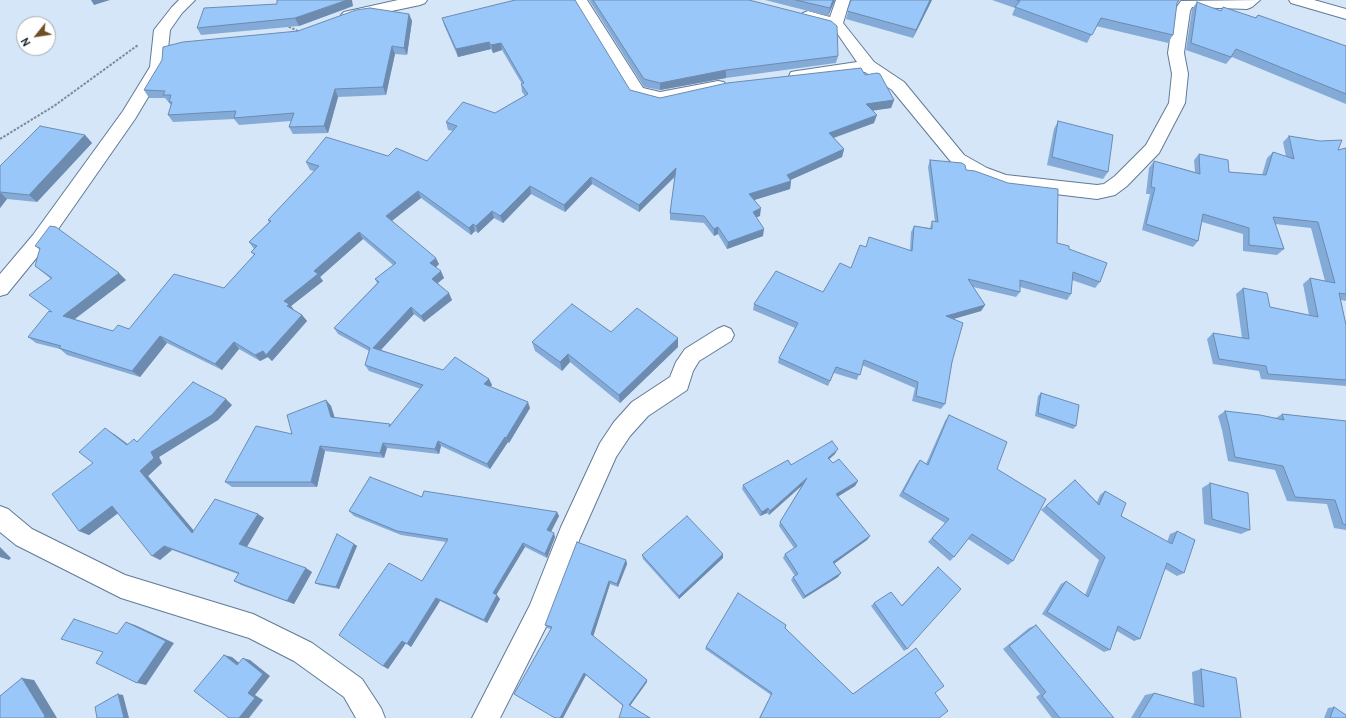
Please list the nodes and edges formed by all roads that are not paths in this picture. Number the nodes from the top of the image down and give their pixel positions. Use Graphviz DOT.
graph roads {
  1 [pos="188,0"];
  2 [pos="420,0"];
  3 [pos="580,0"];
  4 [pos="843,0"];
  5 [pos="1253,0"];
  6 [pos="1297,0"];
  7 [pos="794,13"];
  8 [pos="1346,14"];
  9 [pos="835,24"];
  10 [pos="301,32"];
  11 [pos="868,66"];
  12 [pos="782,78"];
  13 [pos="732,84"];
  14 [pos="0,288"];
  15 [pos="724,335"];
  16 [pos="0,517"];
  17 [pos="370,718"];
  18 [pos="486,718"];
  1 -- 14 [label="street"];
  2 -- 10 [label="street"];
  3 -- 13 [label="street"];
  4 -- 9 [label="street"];
  5 -- 11 [label="street"];
  6 -- 8 [label="main road"];
  7 -- 9 [label="street"];
  9 -- 11 [label="street"];
  11 -- 12 [label="street"];
  15 -- 18 [label="street"];
  16 -- 17 [label="street"];
}
